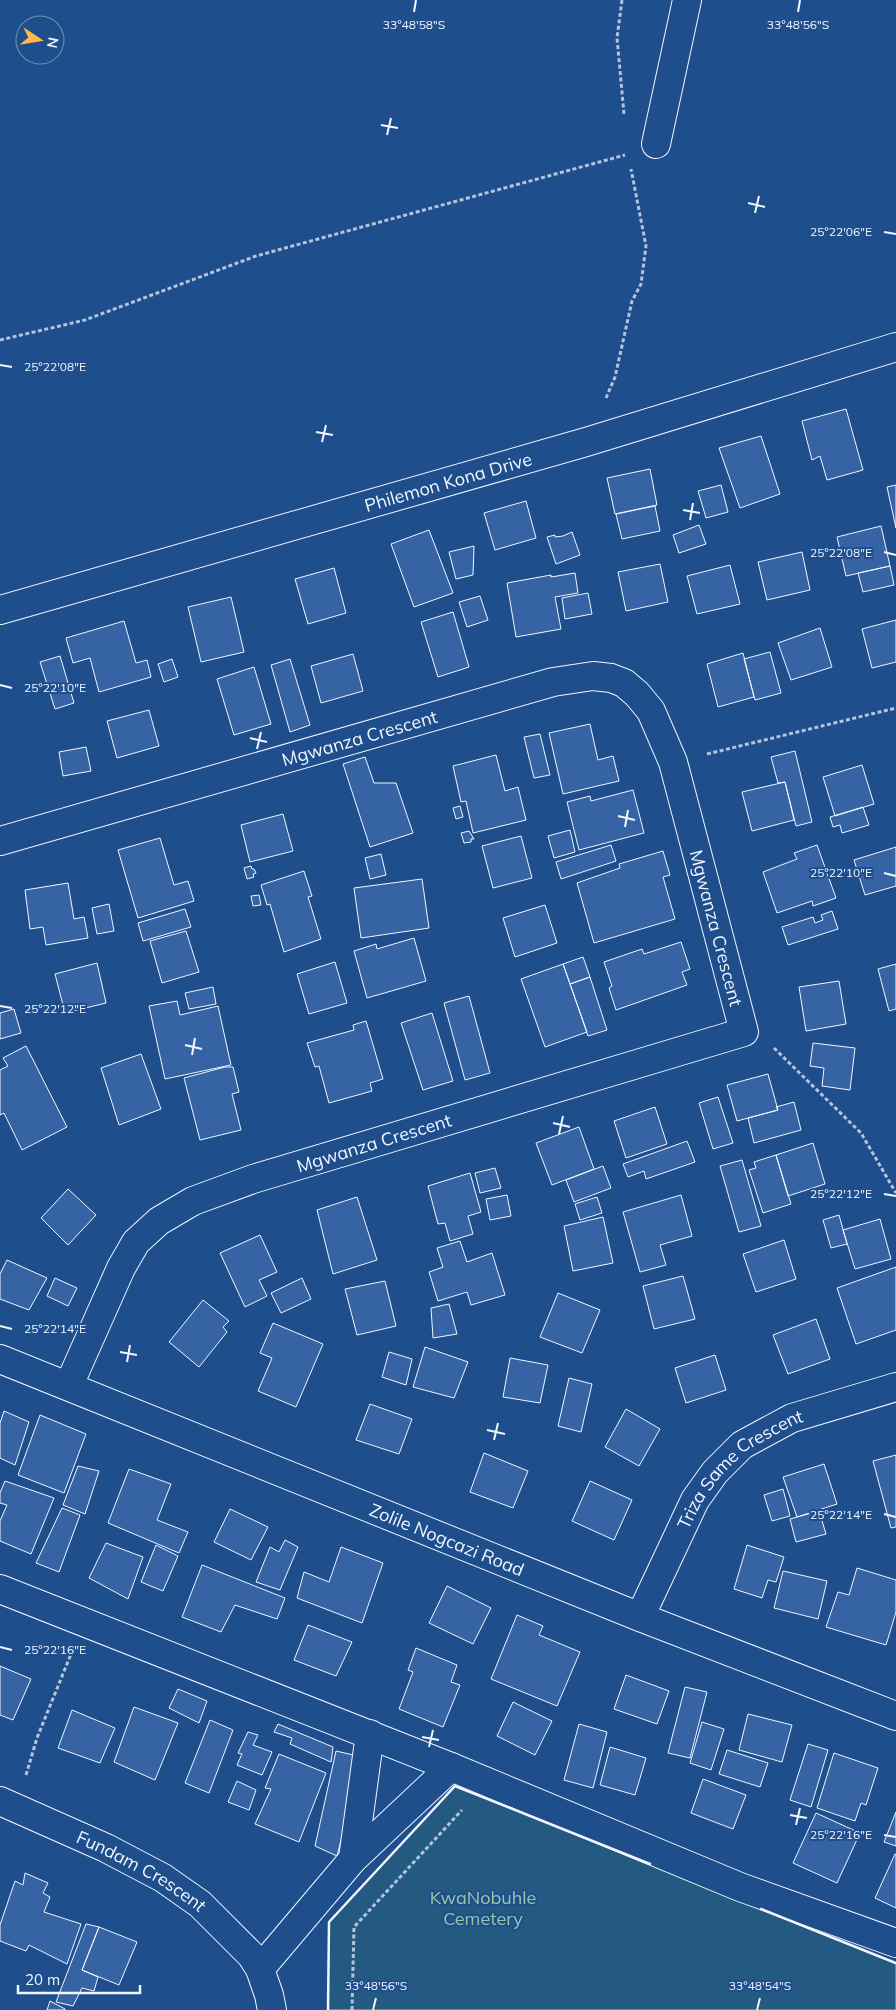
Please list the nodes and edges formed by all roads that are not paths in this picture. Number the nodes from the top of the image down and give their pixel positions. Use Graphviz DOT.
graph roads {
  1 [pos="687,0"];
  2 [pos="656,144"];
  3 [pos="896,347"];
  4 [pos="0,610"];
  5 [pos="0,841"];
  6 [pos="0,1359"];
  7 [pos="69,1385"];
  8 [pos="896,1387"];
  9 [pos="0,1589"];
  10 [pos="640,1617"];
  11 [pos="896,1716"];
  12 [pos="370,1734"];
  13 [pos="452,1766"];
  14 [pos="8,1805"];
  15 [pos="353,1859"];
  16 [pos="896,1943"];
  17 [pos="260,1969"];
  18 [pos="272,2010"];
  1 -- 2 [label="street"];
  3 -- 4 [label="street, Philemon Kona Drive"];
  5 -- 7 [label="street, Mgwanza Crescent"];
  6 -- 7 [label="street, Zolile Nogcazi Road"];
  7 -- 10 [label="street, Zolile Nogcazi Road"];
  8 -- 10 [label="street, Triza Same Crescent"];
  9 -- 12 [label="street"];
  10 -- 11 [label="street, Zolile Nogcazi Road"];
  12 -- 13 [label="street"];
  12 -- 15 [label="street"];
  13 -- 15 [label="street"];
  13 -- 16 [label="street"];
  14 -- 17 [label="street, Fundam Crescent"];
  15 -- 17 [label="street"];
  17 -- 18 [label="street, Fundam Crescent"];
}
